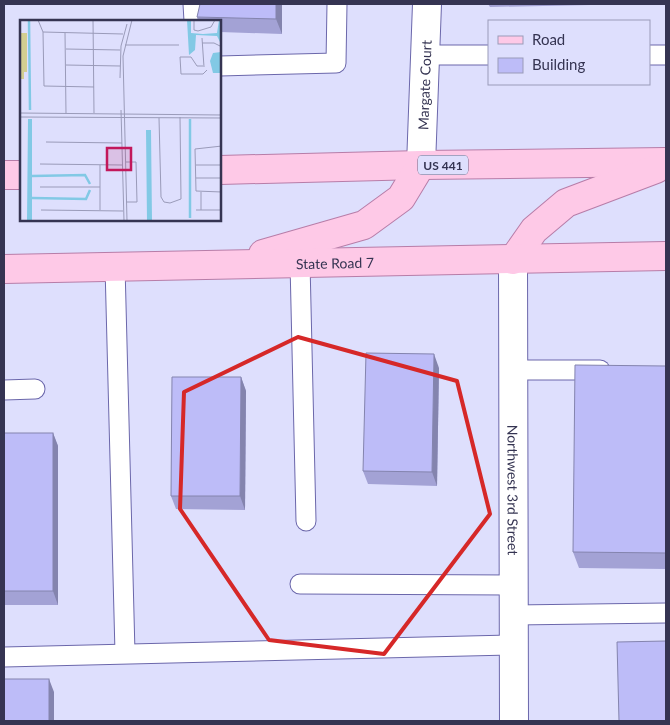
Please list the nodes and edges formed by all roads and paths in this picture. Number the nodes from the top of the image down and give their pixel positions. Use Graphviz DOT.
graph roads {
  1 [pos="193,4"];
  2 [pos="338,4"];
  3 [pos="427,4"];
  4 [pos="194,20"];
  5 [pos="425,56"];
  6 [pos="488,56"];
  7 [pos="650,56"];
  8 [pos="666,56"];
  9 [pos="221,66"];
  10 [pos="666,163"];
  11 [pos="421,165"];
  12 [pos="221,170"];
  13 [pos="4,175"];
  14 [pos="20,175"];
  15 [pos="666,256"];
  16 [pos="513,260"];
  17 [pos="228,263"];
  18 [pos="300,263"];
  19 [pos="114,266"];
  20 [pos="4,269"];
  21 [pos="513,370"];
  22 [pos="616,370"];
  23 [pos="35,389"];
  24 [pos="4,390"];
  25 [pos="306,521"];
  26 [pos="300,584"];
  27 [pos="514,585"];
  28 [pos="666,612"];
  29 [pos="514,616"];
  30 [pos="514,645"];
  31 [pos="125,654"];
  32 [pos="4,657"];
  33 [pos="514,721"];
  1 -- 4 [label="lane"];
  2 -- 9 [label="lane"];
  3 -- 5 [label="street, Margate Court"];
  5 -- 6 [label="lane"];
  5 -- 11 [label="street, Margate Court"];
  7 -- 8 [label="lane"];
  10 -- 11 [label="main road, US 441"];
  10 -- 16 [label="main road"];
  11 -- 12 [label="main road, US 441"];
  11 -- 17 [label="main road"];
  13 -- 14 [label="main road"];
  15 -- 16 [label="main road, State Road 7"];
  16 -- 18 [label="main road, State Road 7"];
  16 -- 21 [label="street, Northwest 3rd Street"];
  17 -- 18 [label="main road, State Road 7"];
  17 -- 19 [label="main road, State Road 7"];
  18 -- 25 [label="lane"];
  19 -- 20 [label="main road, State Road 7"];
  19 -- 31 [label="lane"];
  21 -- 22 [label="lane"];
  21 -- 27 [label="street, Northwest 3rd Street"];
  23 -- 24 [label="lane"];
  26 -- 27 [label="lane"];
  27 -- 29 [label="street, Northwest 3rd Street"];
  28 -- 29 [label="lane"];
  29 -- 30 [label="street, Northwest 3rd Street"];
  30 -- 31 [label="lane"];
  30 -- 33 [label="street, Northwest 3rd Street"];
  31 -- 32 [label="lane"];
}
